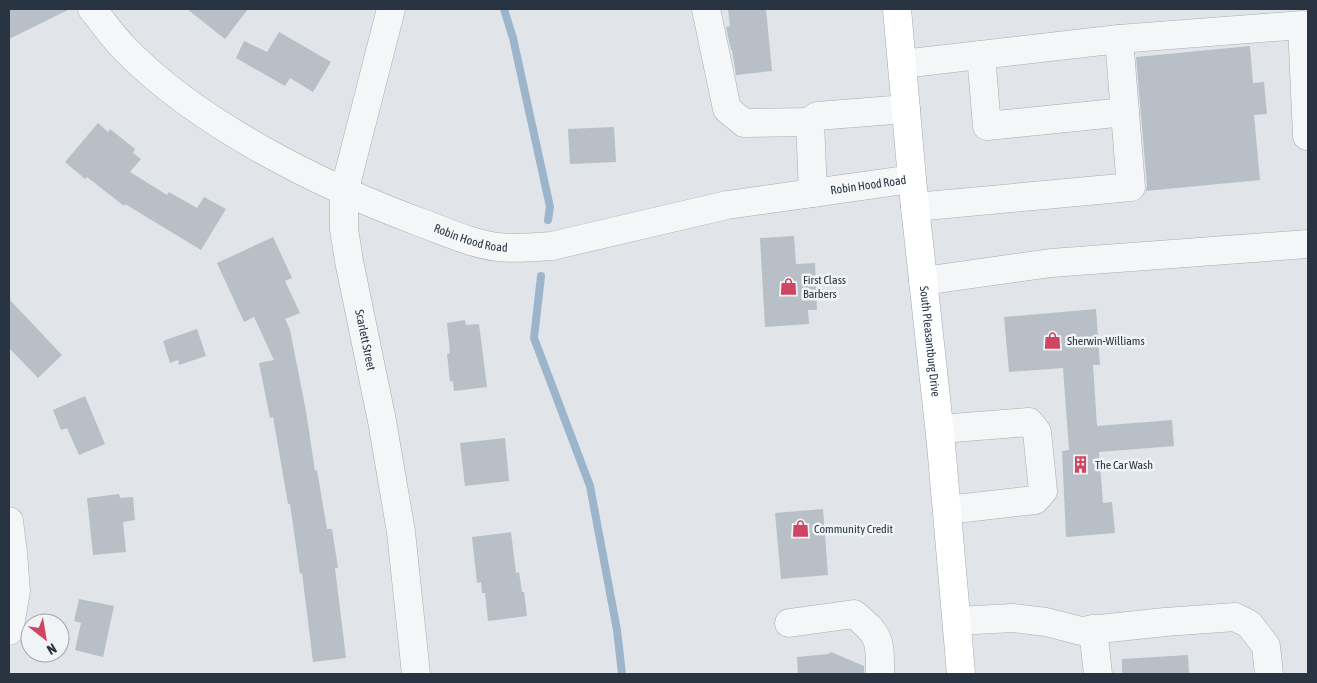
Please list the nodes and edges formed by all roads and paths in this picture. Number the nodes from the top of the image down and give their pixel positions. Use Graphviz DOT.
graph roads {
  1 [pos="92,9"];
  2 [pos="391,9"];
  3 [pos="706,9"];
  4 [pos="897,9"];
  5 [pos="1119,38"];
  6 [pos="981,55"];
  7 [pos="902,64"];
  8 [pos="906,109"];
  9 [pos="1125,112"];
  10 [pos="810,122"];
  11 [pos="1308,136"];
  12 [pos="912,179"];
  13 [pos="344,192"];
  14 [pos="813,193"];
  15 [pos="915,207"];
  16 [pos="1308,244"];
  17 [pos="923,281"];
  18 [pos="940,429"];
  19 [pos="947,510"];
  20 [pos="9,521"];
  21 [pos="957,621"];
  22 [pos="790,623"];
  23 [pos="1093,630"];
  24 [pos="9,631"];
  25 [pos="416,674"];
  26 [pos="880,674"];
  27 [pos="961,674"];
  28 [pos="1098,674"];
  29 [pos="1269,674"];
  1 -- 13 [label="street, Robin Hood Road"];
  2 -- 13 [label="street, Scarlett Street"];
  3 -- 10 [label="street"];
  4 -- 7 [label="main road, South Pleasantburg Drive"];
  5 -- 6 [label="street"];
  5 -- 9 [label="street"];
  5 -- 11 [label="street"];
  6 -- 7 [label="street"];
  6 -- 9 [label="street"];
  7 -- 8 [label="main road, South Pleasantburg Drive"];
  8 -- 10 [label="street"];
  8 -- 12 [label="main road, South Pleasantburg Drive"];
  9 -- 15 [label="street"];
  10 -- 14 [label="street"];
  12 -- 14 [label="street, Robin Hood Road"];
  12 -- 15 [label="main road, South Pleasantburg Drive"];
  13 -- 14 [label="street, Robin Hood Road"];
  13 -- 25 [label="street, Scarlett Street"];
  15 -- 17 [label="main road, South Pleasantburg Drive"];
  16 -- 17 [label="street"];
  17 -- 18 [label="main road, South Pleasantburg Drive"];
  18 -- 19 [label="main road, South Pleasantburg Drive"];
  18 -- 19 [label="street"];
  19 -- 21 [label="main road, South Pleasantburg Drive"];
  20 -- 24 [label="street"];
  21 -- 23 [label="street"];
  21 -- 27 [label="main road, South Pleasantburg Drive"];
  22 -- 26 [label="street"];
  23 -- 28 [label="street"];
  23 -- 29 [label="street"];
}
